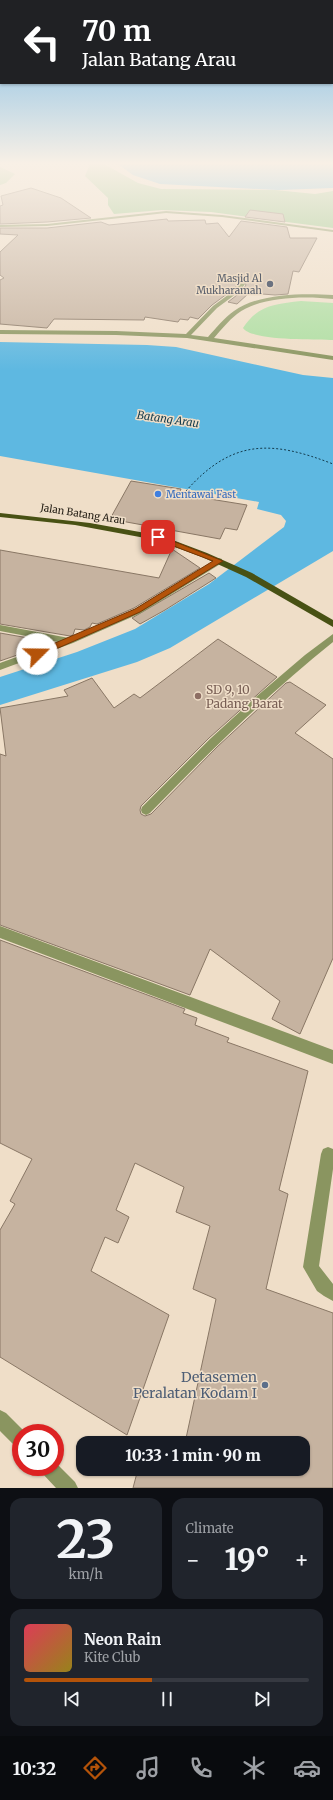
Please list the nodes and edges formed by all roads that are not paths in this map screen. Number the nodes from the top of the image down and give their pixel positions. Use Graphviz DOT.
graph roads {
  1 [pos="242,284"];
  2 [pos="333,297"];
  3 [pos="0,332"];
  4 [pos="187,336"];
  5 [pos="210,339"];
  6 [pos="333,358"];
  7 [pos="0,515"];
  8 [pos="222,562"];
  9 [pos="333,624"];
  10 [pos="0,628"];
  11 [pos="333,637"];
  12 [pos="70,641"];
  13 [pos="0,667"];
  14 [pos="146,810"];
  15 [pos="0,932"];
  16 [pos="333,1057"];
  17 [pos="328,1154"];
  18 [pos="333,1292"];
  19 [pos="0,1419"];
  20 [pos="12,1431"];
  21 [pos="57,1476"];
  22 [pos="70,1488"];
  1 -- 4 [label="street"];
  2 -- 5 [label="street"];
  3 -- 4 [label="street"];
  4 -- 5 [label="street"];
  5 -- 6 [label="street"];
  7 -- 8 [label="main road, Jalan Batang Arau"];
  8 -- 9 [label="main road, Jalan Batang Arau"];
  8 -- 12 [label="street"];
  10 -- 12 [label="street"];
  11 -- 14 [label="street"];
  12 -- 13 [label="street"];
  15 -- 16 [label="street"];
  17 -- 18 [label="street"];
  19 -- 20 [label="street"];
  21 -- 22 [label="street"];
}
